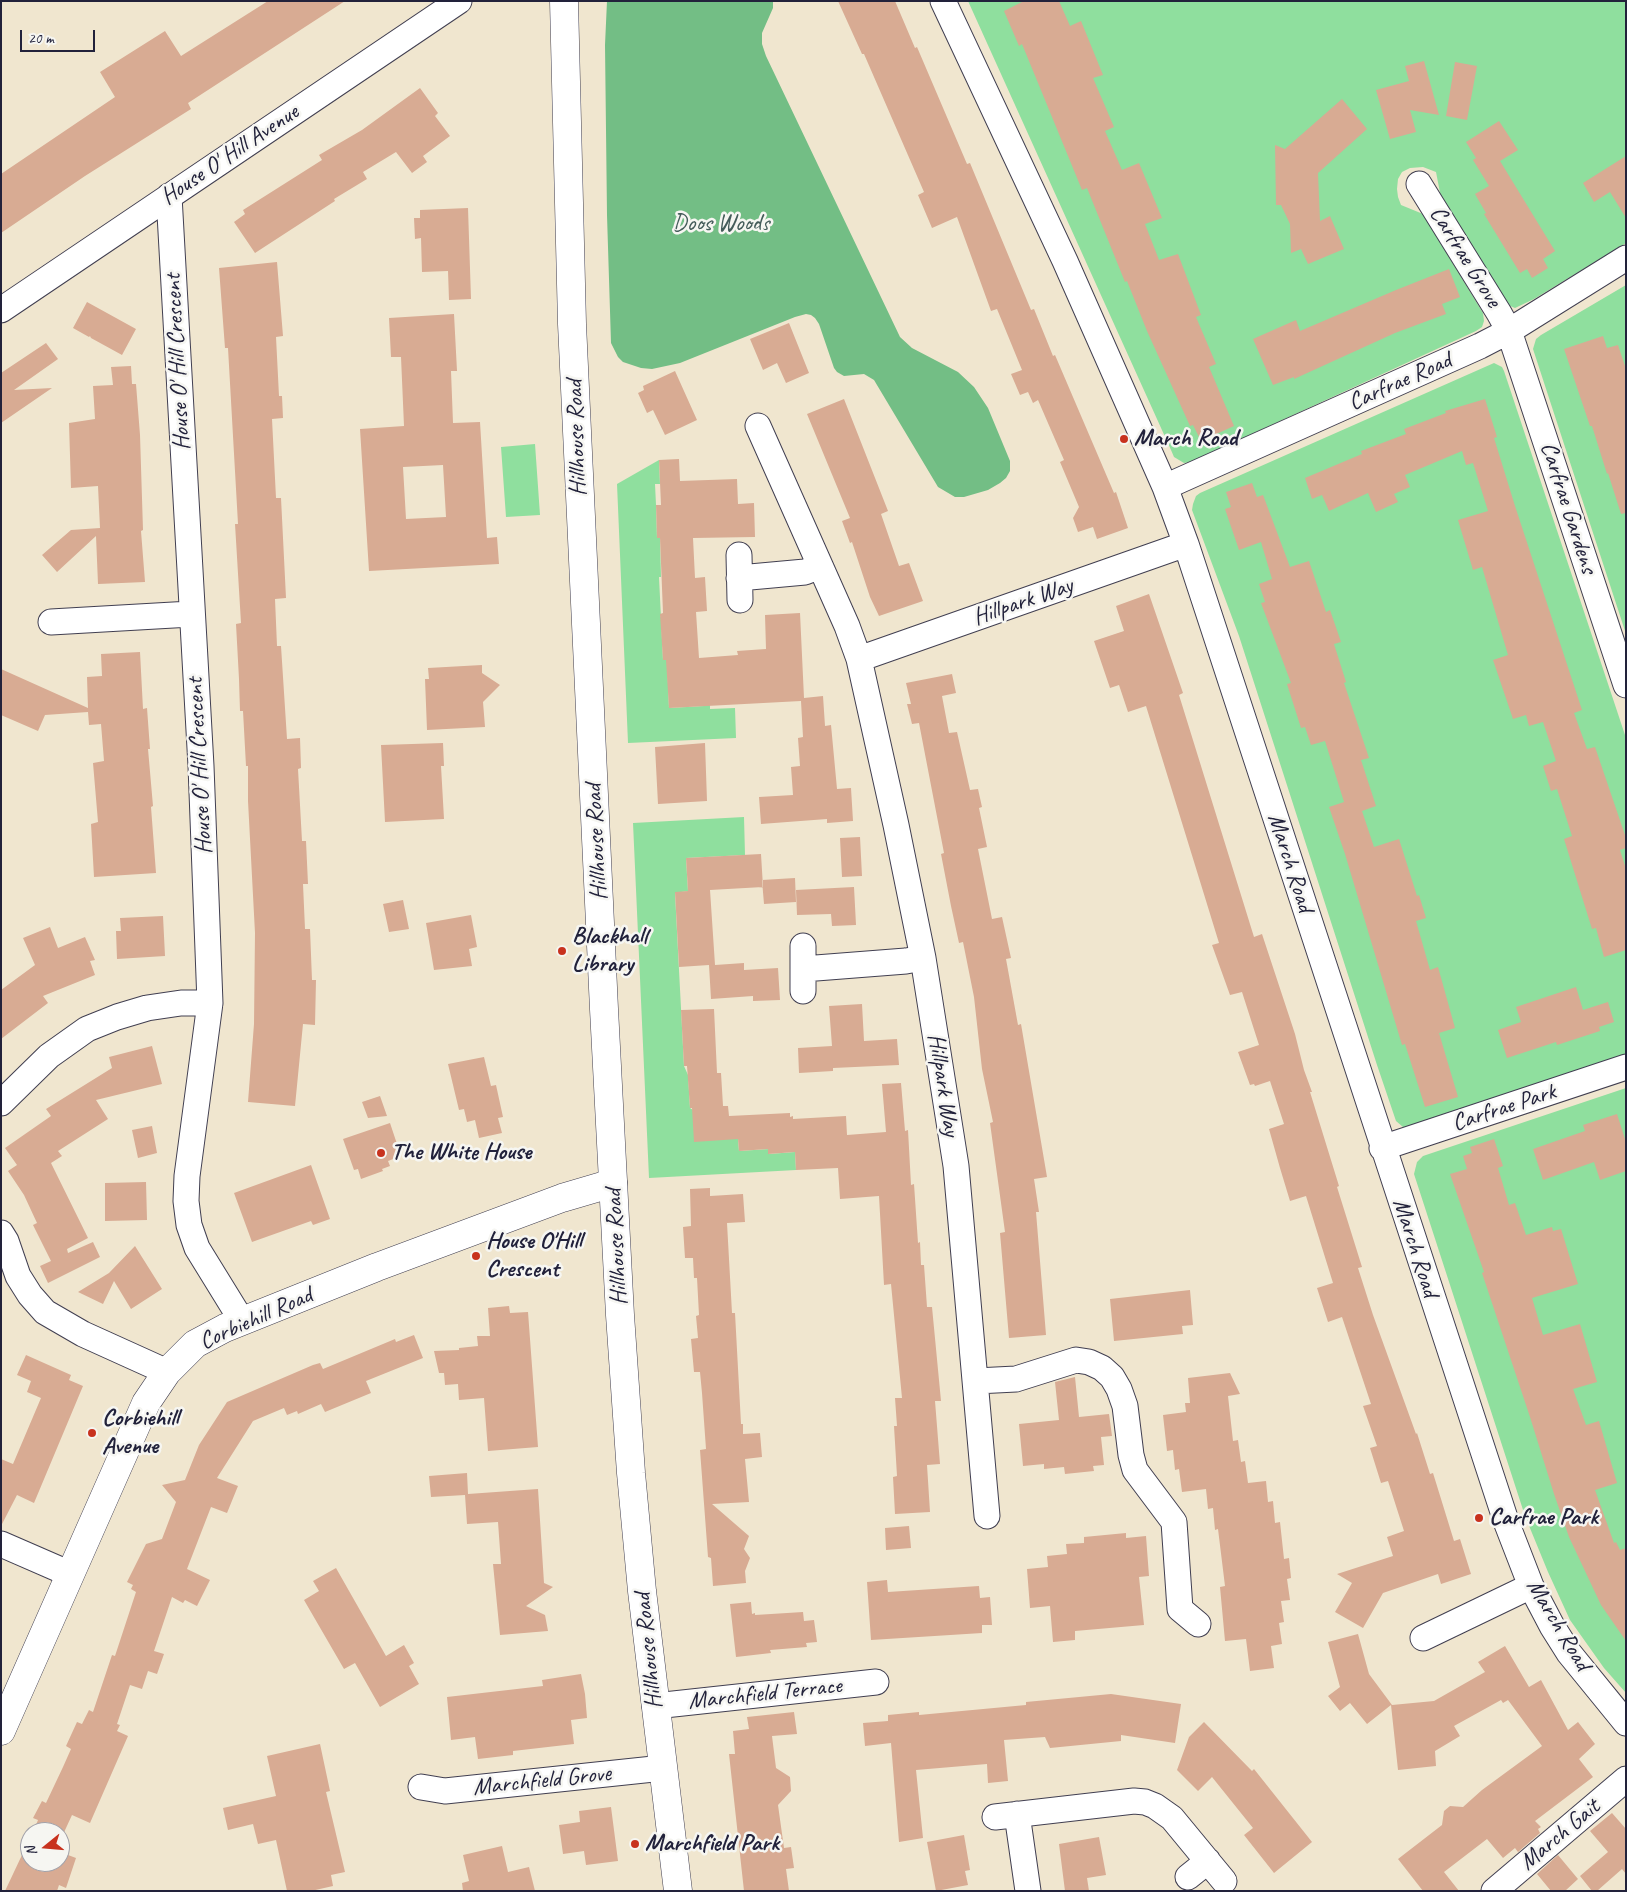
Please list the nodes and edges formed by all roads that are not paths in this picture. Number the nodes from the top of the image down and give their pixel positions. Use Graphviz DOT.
graph roads {
  1 [pos="459,1"];
  2 [pos="564,1"];
  3 [pos="943,1"];
  4 [pos="1419,184"];
  5 [pos="169,196"];
  6 [pos="1626,258"];
  7 [pos="1,310"];
  8 [pos="1509,331"];
  9 [pos="758,426"];
  10 [pos="1165,488"];
  11 [pos="1186,544"];
  12 [pos="820,566"];
  13 [pos="739,578"];
  14 [pos="192,614"];
  15 [pos="51,622"];
  16 [pos="859,659"];
  17 [pos="1626,685"];
  18 [pos="923,958"];
  19 [pos="803,969"];
  20 [pos="210,1003"];
  21 [pos="1626,1068"];
  22 [pos="1,1103"];
  23 [pos="1382,1148"];
  24 [pos="613,1183"];
  25 [pos="1,1233"];
  26 [pos="242,1321"];
  27 [pos="167,1372"];
  28 [pos="976,1381"];
  29 [pos="987,1516"];
  30 [pos="1,1544"];
  31 [pos="70,1574"];
  32 [pos="1531,1586"];
  33 [pos="1198,1624"];
  34 [pos="1424,1638"];
  35 [pos="876,1682"];
  36 [pos="655,1706"];
  37 [pos="1626,1723"];
  38 [pos="1,1731"];
  39 [pos="663,1768"];
  40 [pos="1626,1779"];
  41 [pos="421,1787"];
  42 [pos="1208,1861"];
  43 [pos="1188,1877"];
  44 [pos="1224,1881"];
  45 [pos="678,1891"];
  46 [pos="1028,1891"];
  47 [pos="1494,1891"];
  1 -- 5 [label="street, House O' Hill Avenue"];
  2 -- 24 [label="main road, Hillhouse Road"];
  3 -- 10 [label="street, March Road"];
  4 -- 8 [label="street, Carfrae Grove"];
  5 -- 7 [label="street, House O' Hill Avenue"];
  5 -- 14 [label="street, House O' Hill Crescent"];
  6 -- 8 [label="street, Carfrae Road"];
  8 -- 10 [label="street, Carfrae Road"];
  8 -- 17 [label="street, Carfrae Gardens"];
  9 -- 12 [label="street, Hillpark Way"];
  10 -- 11 [label="street, March Road"];
  11 -- 16 [label="street, Hillpark Way"];
  11 -- 23 [label="street, March Road"];
  12 -- 13 [label="street"];
  12 -- 16 [label="street, Hillpark Way"];
  14 -- 15 [label="street"];
  14 -- 20 [label="street, House O' Hill Crescent"];
  16 -- 18 [label="street, Hillpark Way"];
  18 -- 19 [label="street"];
  18 -- 28 [label="street, Hillpark Way"];
  20 -- 22 [label="street"];
  20 -- 26 [label="street, House O' Hill Crescent"];
  21 -- 23 [label="street, Carfrae Park"];
  23 -- 32 [label="street, March Road"];
  24 -- 26 [label="main road, Corbiehill Road"];
  24 -- 36 [label="main road, Hillhouse Road"];
  25 -- 27 [label="street"];
  26 -- 27 [label="main road, Corbiehill Road"];
  27 -- 31 [label="main road, Corbiehill Road"];
  28 -- 29 [label="street, Hillpark Way"];
  28 -- 33 [label="street"];
  30 -- 31 [label="street"];
  31 -- 38 [label="main road, Corbiehill Road"];
  32 -- 34 [label="street"];
  32 -- 37 [label="street, March Road"];
  35 -- 36 [label="street, Marchfield Terrace"];
  36 -- 39 [label="main road, Hillhouse Road"];
  39 -- 41 [label="street, Marchfield Grove"];
  39 -- 45 [label="main road, Hillhouse Road"];
  40 -- 47 [label="street, March Gait"];
  42 -- 43 [label="street"];
  42 -- 44 [label="street"];
  42 -- 46 [label="street"];
}
